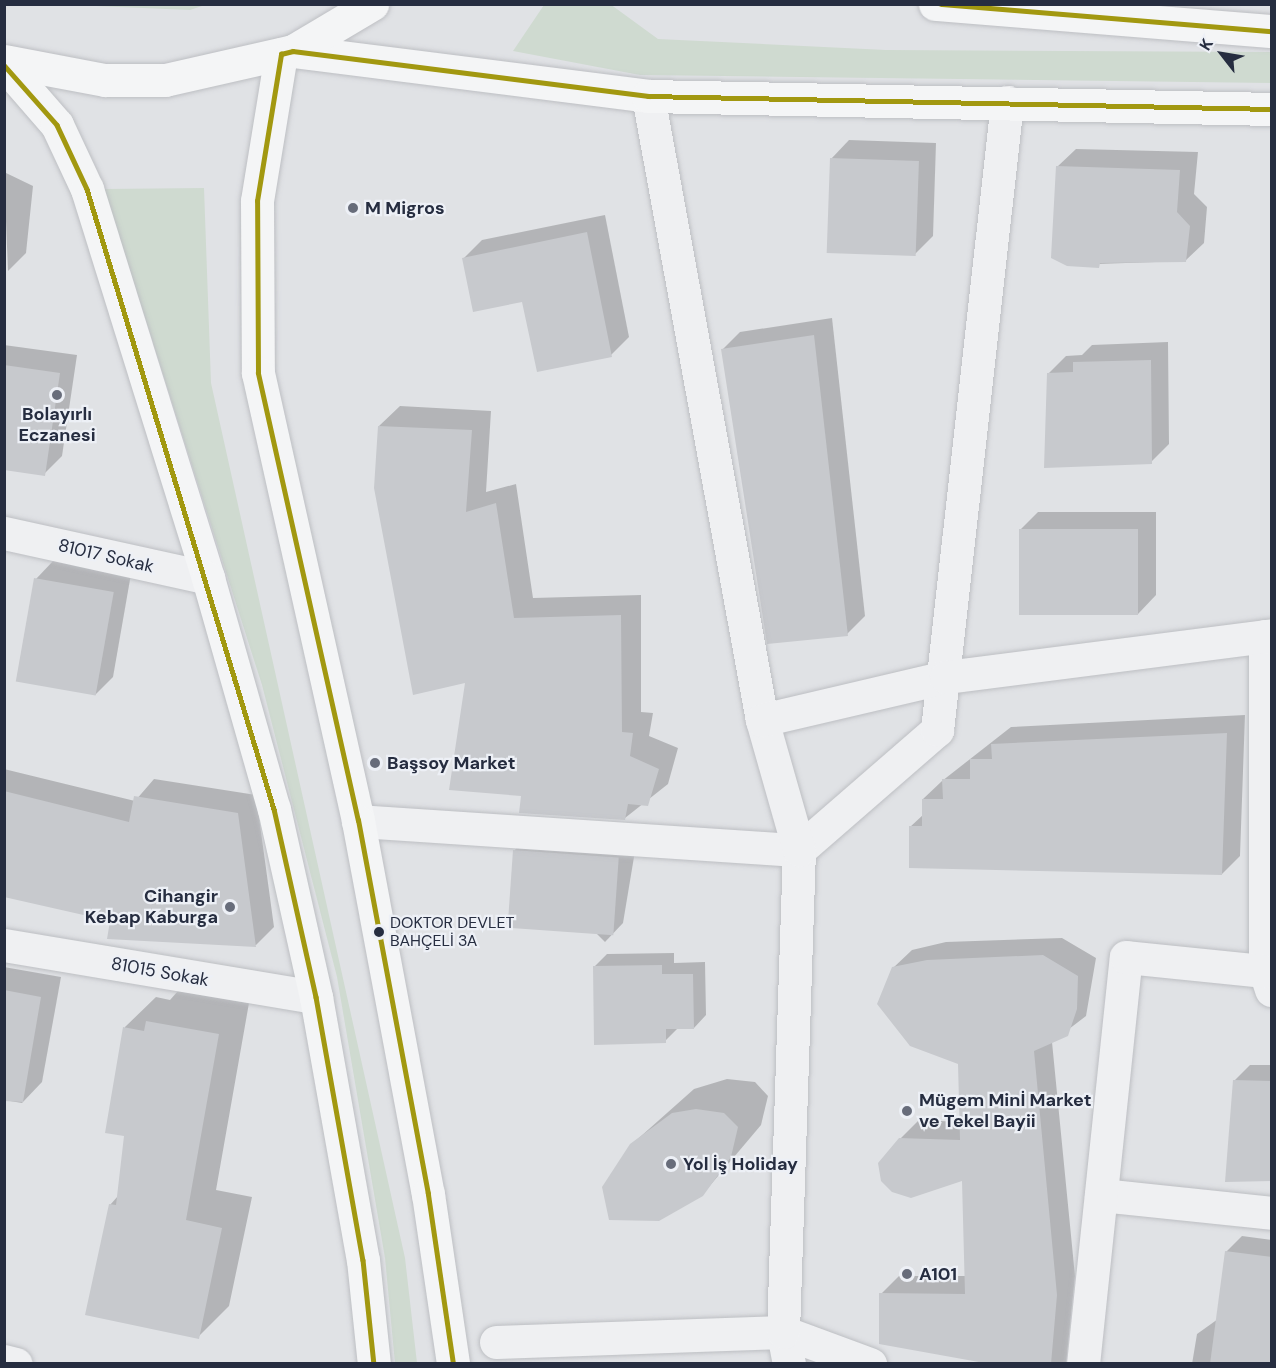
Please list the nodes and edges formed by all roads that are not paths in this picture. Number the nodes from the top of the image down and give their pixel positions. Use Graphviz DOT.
graph roads {
  1 [pos="372,4"];
  2 [pos="936,4"];
  3 [pos="1272,31"];
  4 [pos="287,52"];
  5 [pos="4,62"];
  6 [pos="648,96"];
  7 [pos="1007,102"];
  8 [pos="1272,110"];
  9 [pos="4,532"];
  10 [pos="208,578"];
  11 [pos="1268,635"];
  12 [pos="946,677"];
  13 [pos="762,720"];
  14 [pos="358,821"];
  15 [pos="799,850"];
  16 [pos="4,945"];
  17 [pos="1268,981"];
  18 [pos="316,997"];
  19 [pos="1101,1195"];
  20 [pos="1272,1213"];
  21 [pos="783,1332"];
  22 [pos="496,1342"];
  23 [pos="4,1361"];
  24 [pos="16,1364"];
  25 [pos="374,1364"];
  26 [pos="453,1364"];
  27 [pos="789,1364"];
  28 [pos="870,1364"];
  29 [pos="1083,1364"];
  1 -- 4 [label="main road"];
  2 -- 3 [label="main road"];
  4 -- 5 [label="main road"];
  4 -- 6 [label="main road"];
  4 -- 14 [label="main road"];
  5 -- 10 [label="main road"];
  6 -- 7 [label="main road"];
  6 -- 13 [label="street"];
  7 -- 8 [label="main road"];
  7 -- 12 [label="street"];
  9 -- 10 [label="street, 81017 Sokak"];
  10 -- 18 [label="main road"];
  11 -- 12 [label="street"];
  11 -- 17 [label="street"];
  12 -- 13 [label="street"];
  12 -- 15 [label="street"];
  13 -- 15 [label="street"];
  14 -- 15 [label="street"];
  14 -- 26 [label="main road"];
  15 -- 21 [label="street"];
  16 -- 18 [label="street, 81015 Sokak"];
  17 -- 19 [label="street"];
  18 -- 25 [label="main road"];
  19 -- 20 [label="street"];
  19 -- 29 [label="street"];
  21 -- 22 [label="street"];
  21 -- 27 [label="street"];
  21 -- 28 [label="street"];
  23 -- 24 [label="street"];
}
